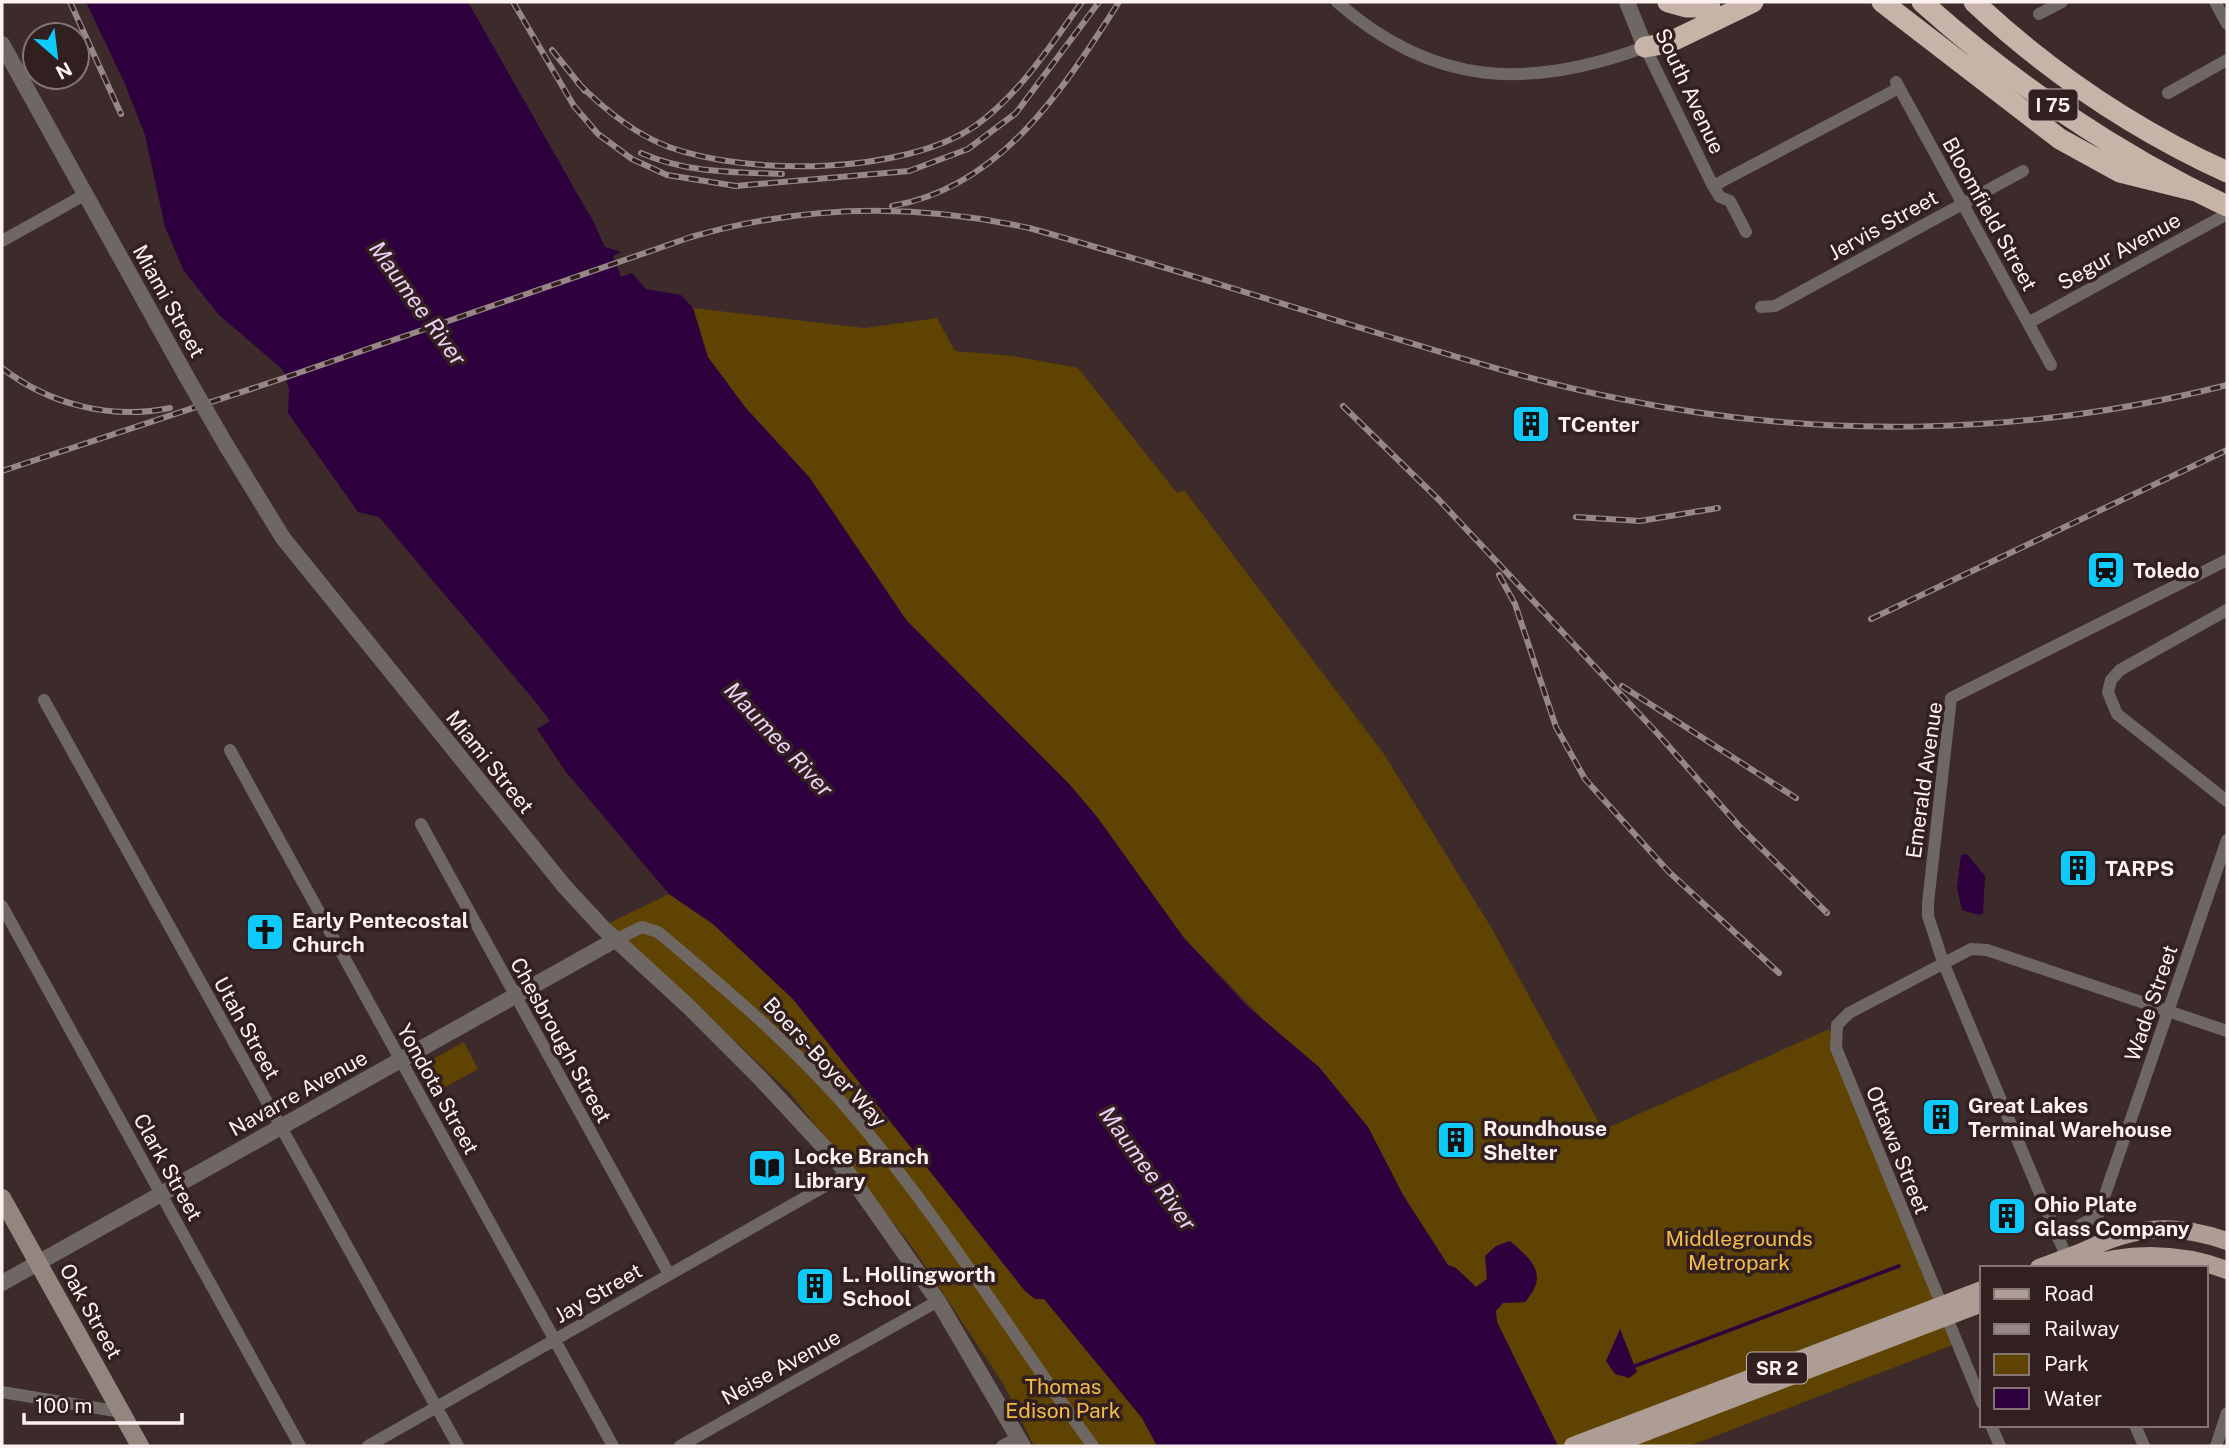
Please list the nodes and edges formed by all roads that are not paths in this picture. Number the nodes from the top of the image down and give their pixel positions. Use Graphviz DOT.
graph roads {
  1 [pos="1337,2"];
  2 [pos="1627,2"];
  3 [pos="1668,2"];
  4 [pos="1754,2"];
  5 [pos="1882,2"];
  6 [pos="1922,2"];
  7 [pos="1974,2"];
  8 [pos="2062,2"];
  9 [pos="2215,2"];
  10 [pos="1716,4"];
  11 [pos="2039,14"];
  12 [pos="2227,24"];
  13 [pos="2,44"];
  14 [pos="1645,47"];
  15 [pos="2227,60"];
  16 [pos="2168,93"];
  17 [pos="2023,171"];
  18 [pos="2227,172"];
  19 [pos="2196,191"];
  20 [pos="1716,192"];
  21 [pos="86,194"];
  22 [pos="1962,203"];
  23 [pos="2227,206"];
  24 [pos="2227,214"];
  25 [pos="1746,232"];
  26 [pos="2,241"];
  27 [pos="1761,307"];
  28 [pos="2028,323"];
  29 [pos="2052,365"];
  30 [pos="2227,560"];
  31 [pos="2227,610"];
  32 [pos="44,700"];
  33 [pos="230,750"];
  34 [pos="2227,801"];
  35 [pos="421,824"];
  36 [pos="2227,840"];
  37 [pos="2,906"];
  38 [pos="614,940"];
  39 [pos="1943,962"];
  40 [pos="514,996"];
  41 [pos="2168,1011"];
  42 [pos="2227,1031"];
  43 [pos="400,1060"];
  44 [pos="279,1127"];
  45 [pos="848,1174"];
  46 [pos="161,1194"];
  47 [pos="2,1198"];
  48 [pos="2058,1238"];
  49 [pos="2227,1241"];
  50 [pos="38,1262"];
  51 [pos="2079,1263"];
  52 [pos="2055,1266"];
  53 [pos="2227,1270"];
  54 [pos="669,1275"];
  55 [pos="2,1283"];
  56 [pos="1980,1291"];
  57 [pos="938,1301"];
  58 [pos="1980,1304"];
  59 [pos="555,1341"];
  60 [pos="2,1392"];
  61 [pos="1980,1398"];
  62 [pos="438,1409"];
  63 [pos="121,1412"];
  64 [pos="2227,1413"];
  65 [pos="1992,1427"];
  66 [pos="2136,1427"];
  67 [pos="1021,1442"];
  68 [pos="141,1446"];
  69 [pos="300,1446"];
  70 [pos="368,1446"];
  71 [pos="458,1446"];
  72 [pos="613,1446"];
  73 [pos="680,1446"];
  74 [pos="1002,1446"];
  75 [pos="1093,1446"];
  76 [pos="1573,1446"];
  77 [pos="1609,1446"];
  78 [pos="2000,1446"];
  79 [pos="2144,1446"];
  80 [pos="2216,1446"];
  1 -- 14 [label="street"];
  2 -- 14 [label="street, South Avenue"];
  3 -- 10 [label="highway"];
  4 -- 14 [label="highway"];
  5 -- 19 [label="highway"];
  6 -- 19 [label="highway, I 75"];
  7 -- 18 [label="highway, I 75 / I 75"];
  8 -- 11 [label="street"];
  9 -- 12 [label="street"];
  10 -- 14 [label="highway"];
  13 -- 21 [label="street, Miami Street"];
  14 -- 20 [label="street, South Avenue"];
  15 -- 16 [label="street"];
  17 -- 22 [label="street, Jervis Street"];
  19 -- 23 [label="highway, I 75"];
  20 -- 22 [label="street, Bloomfield Street"];
  20 -- 25 [label="street, South Avenue"];
  21 -- 26 [label="street"];
  21 -- 38 [label="street, Miami Street, bridge"];
  22 -- 27 [label="street, Jervis Street"];
  22 -- 28 [label="street, Bloomfield Street"];
  24 -- 28 [label="street, Segur Avenue"];
  28 -- 29 [label="street, Bloomfield Street"];
  30 -- 39 [label="street, Emerald Avenue"];
  31 -- 34 [label="street"];
  32 -- 44 [label="street, Utah Street"];
  33 -- 43 [label="street, Yondota Street"];
  35 -- 40 [label="street, Chesbrough Street"];
  36 -- 41 [label="street, Wade Street"];
  37 -- 46 [label="street, Clark Street"];
  38 -- 40 [label="street, Navarre Avenue"];
  38 -- 45 [label="street, Miami Street"];
  38 -- 75 [label="street, Boers-Boyer Way"];
  39 -- 41 [label="street, Ottawa Street"];
  39 -- 48 [label="street"];
  39 -- 61 [label="street, Ottawa Street"];
  40 -- 43 [label="street, Navarre Avenue"];
  40 -- 54 [label="street, Chesbrough Street"];
  41 -- 42 [label="street, Ottawa Street"];
  41 -- 48 [label="street, Wade Street"];
  43 -- 44 [label="street, Navarre Avenue"];
  43 -- 59 [label="street, Yondota Street"];
  44 -- 46 [label="street, Navarre Avenue"];
  44 -- 62 [label="street, Utah Street"];
  45 -- 54 [label="street, Jay Street"];
  45 -- 57 [label="street, Miami Street"];
  46 -- 50 [label="street, Navarre Avenue"];
  46 -- 69 [label="street, Clark Street"];
  47 -- 50 [label="main road, Oak Street"];
  48 -- 51 [label="street"];
  49 -- 51 [label="main road"];
  50 -- 55 [label="street, Navarre Avenue"];
  50 -- 63 [label="main road, Oak Street"];
  51 -- 52 [label="main road, bridge"];
  51 -- 53 [label="main road"];
  54 -- 59 [label="street, Jay Street"];
  56 -- 76 [label="main road, SR 2, bridge"];
  57 -- 67 [label="street, Miami Street"];
  57 -- 73 [label="street, Neise Avenue"];
  58 -- 77 [label="main road, SR 2, bridge"];
  59 -- 62 [label="street, Jay Street"];
  59 -- 72 [label="street, Yondota Street"];
  60 -- 63 [label="street"];
  62 -- 70 [label="street, Jay Street"];
  62 -- 71 [label="street, Utah Street"];
  63 -- 68 [label="main road, Oak Street"];
  64 -- 80 [label="street"];
  65 -- 78 [label="street"];
  66 -- 79 [label="street"];
  67 -- 74 [label="street"];
}
